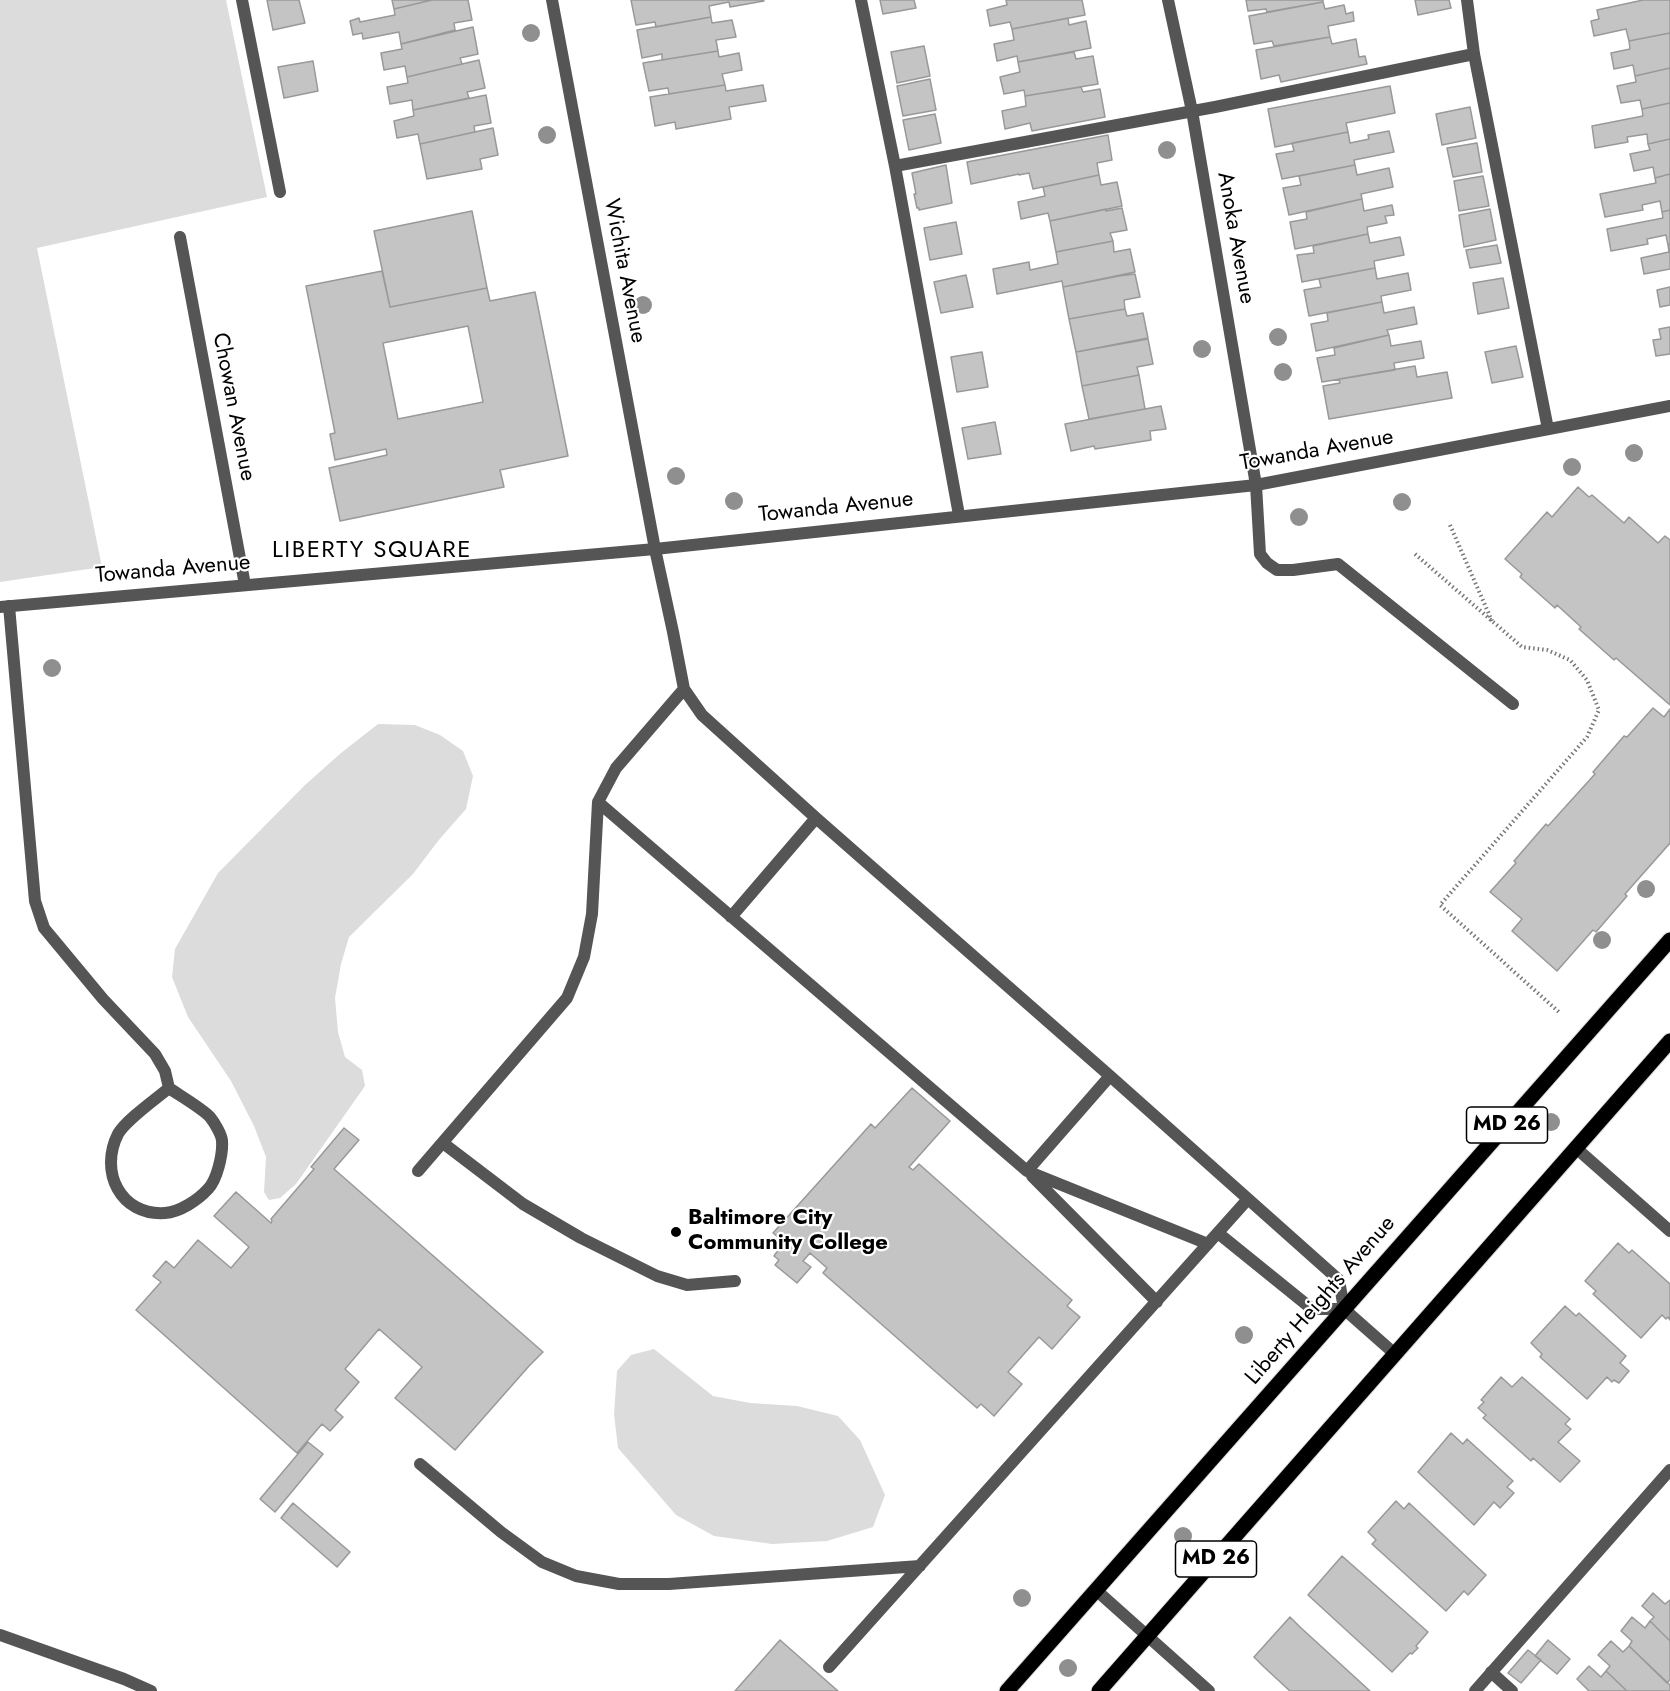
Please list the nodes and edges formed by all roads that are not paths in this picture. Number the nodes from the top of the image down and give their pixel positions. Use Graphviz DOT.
graph roads {
  1 [pos="243,0"];
  2 [pos="552,0"];
  3 [pos="861,0"];
  4 [pos="1168,0"];
  5 [pos="1467,0"];
  6 [pos="1474,54"];
  7 [pos="1192,111"];
  8 [pos="895,166"];
  9 [pos="280,192"];
  10 [pos="180,237"];
  11 [pos="1670,406"];
  12 [pos="1548,429"];
  13 [pos="1256,484"];
  14 [pos="959,515"];
  15 [pos="655,549"];
  16 [pos="245,585"];
  17 [pos="5,607"];
  18 [pos="684,689"];
  19 [pos="1513,704"];
  20 [pos="598,802"];
  21 [pos="816,818"];
  22 [pos="731,917"];
  23 [pos="1670,940"];
  24 [pos="1670,1041"];
  25 [pos="1110,1076"];
  26 [pos="169,1088"];
  27 [pos="443,1143"];
  28 [pos="1576,1148"];
  29 [pos="418,1171"];
  30 [pos="1027,1171"];
  31 [pos="1248,1199"];
  32 [pos="1670,1231"];
  33 [pos="1218,1233"];
  34 [pos="1208,1244"];
  35 [pos="735,1281"];
  36 [pos="1157,1302"];
  37 [pos="1344,1309"];
  38 [pos="1395,1354"];
  39 [pos="420,1464"];
  40 [pos="1670,1470"];
  41 [pos="920,1566"];
  42 [pos="1096,1590"];
  43 [pos="0,1635"];
  44 [pos="1147,1637"];
  45 [pos="829,1667"];
  46 [pos="1491,1672"];
  47 [pos="151,1691"];
  48 [pos="1007,1691"];
  49 [pos="1099,1691"];
  50 [pos="1209,1691"];
  51 [pos="1475,1691"];
  52 [pos="1512,1691"];
  1 -- 9 [label="street"];
  2 -- 15 [label="street, Wichita Avenue"];
  3 -- 8 [label="street"];
  4 -- 7 [label="street, Anoka Avenue"];
  5 -- 6 [label="street"];
  6 -- 7 [label="street"];
  6 -- 12 [label="street"];
  7 -- 8 [label="street"];
  7 -- 13 [label="street, Anoka Avenue"];
  8 -- 14 [label="street"];
  10 -- 16 [label="street, Chowan Avenue"];
  11 -- 12 [label="street, Towanda Avenue"];
  12 -- 13 [label="street, Towanda Avenue"];
  13 -- 14 [label="street, Towanda Avenue"];
  13 -- 19 [label="street, Anoka Avenue"];
  14 -- 15 [label="street, Towanda Avenue"];
  15 -- 16 [label="street, Towanda Avenue"];
  15 -- 18 [label="street, Wichita Avenue"];
  16 -- 17 [label="street, Towanda Avenue"];
  17 -- 26 [label="street"];
  18 -- 20 [label="street"];
  18 -- 21 [label="street"];
  20 -- 22 [label="street"];
  20 -- 27 [label="street"];
  21 -- 22 [label="street"];
  21 -- 25 [label="street"];
  22 -- 30 [label="street"];
  23 -- 37 [label="main road, Liberty Heights Avenue / MD 26"];
  24 -- 28 [label="main road, MD 26"];
  25 -- 30 [label="street"];
  25 -- 31 [label="street"];
  26 -- 26 [label="street"];
  27 -- 29 [label="street"];
  27 -- 35 [label="street"];
  28 -- 32 [label="street"];
  28 -- 38 [label="main road, MD 26"];
  30 -- 34 [label="street"];
  30 -- 36 [label="street"];
  31 -- 33 [label="street"];
  31 -- 37 [label="street"];
  33 -- 34 [label="street"];
  33 -- 37 [label="street"];
  34 -- 36 [label="street"];
  36 -- 41 [label="street"];
  37 -- 38 [label="street"];
  37 -- 42 [label="main road, Liberty Heights Avenue / MD 26"];
  38 -- 44 [label="main road, MD 26"];
  39 -- 41 [label="street"];
  40 -- 46 [label="street"];
  41 -- 45 [label="street"];
  42 -- 44 [label="street"];
  42 -- 48 [label="main road, Liberty Heights Avenue / MD 26"];
  43 -- 47 [label="street"];
  44 -- 49 [label="main road, MD 26"];
  44 -- 50 [label="street"];
  46 -- 51 [label="street"];
  46 -- 52 [label="street"];
}
